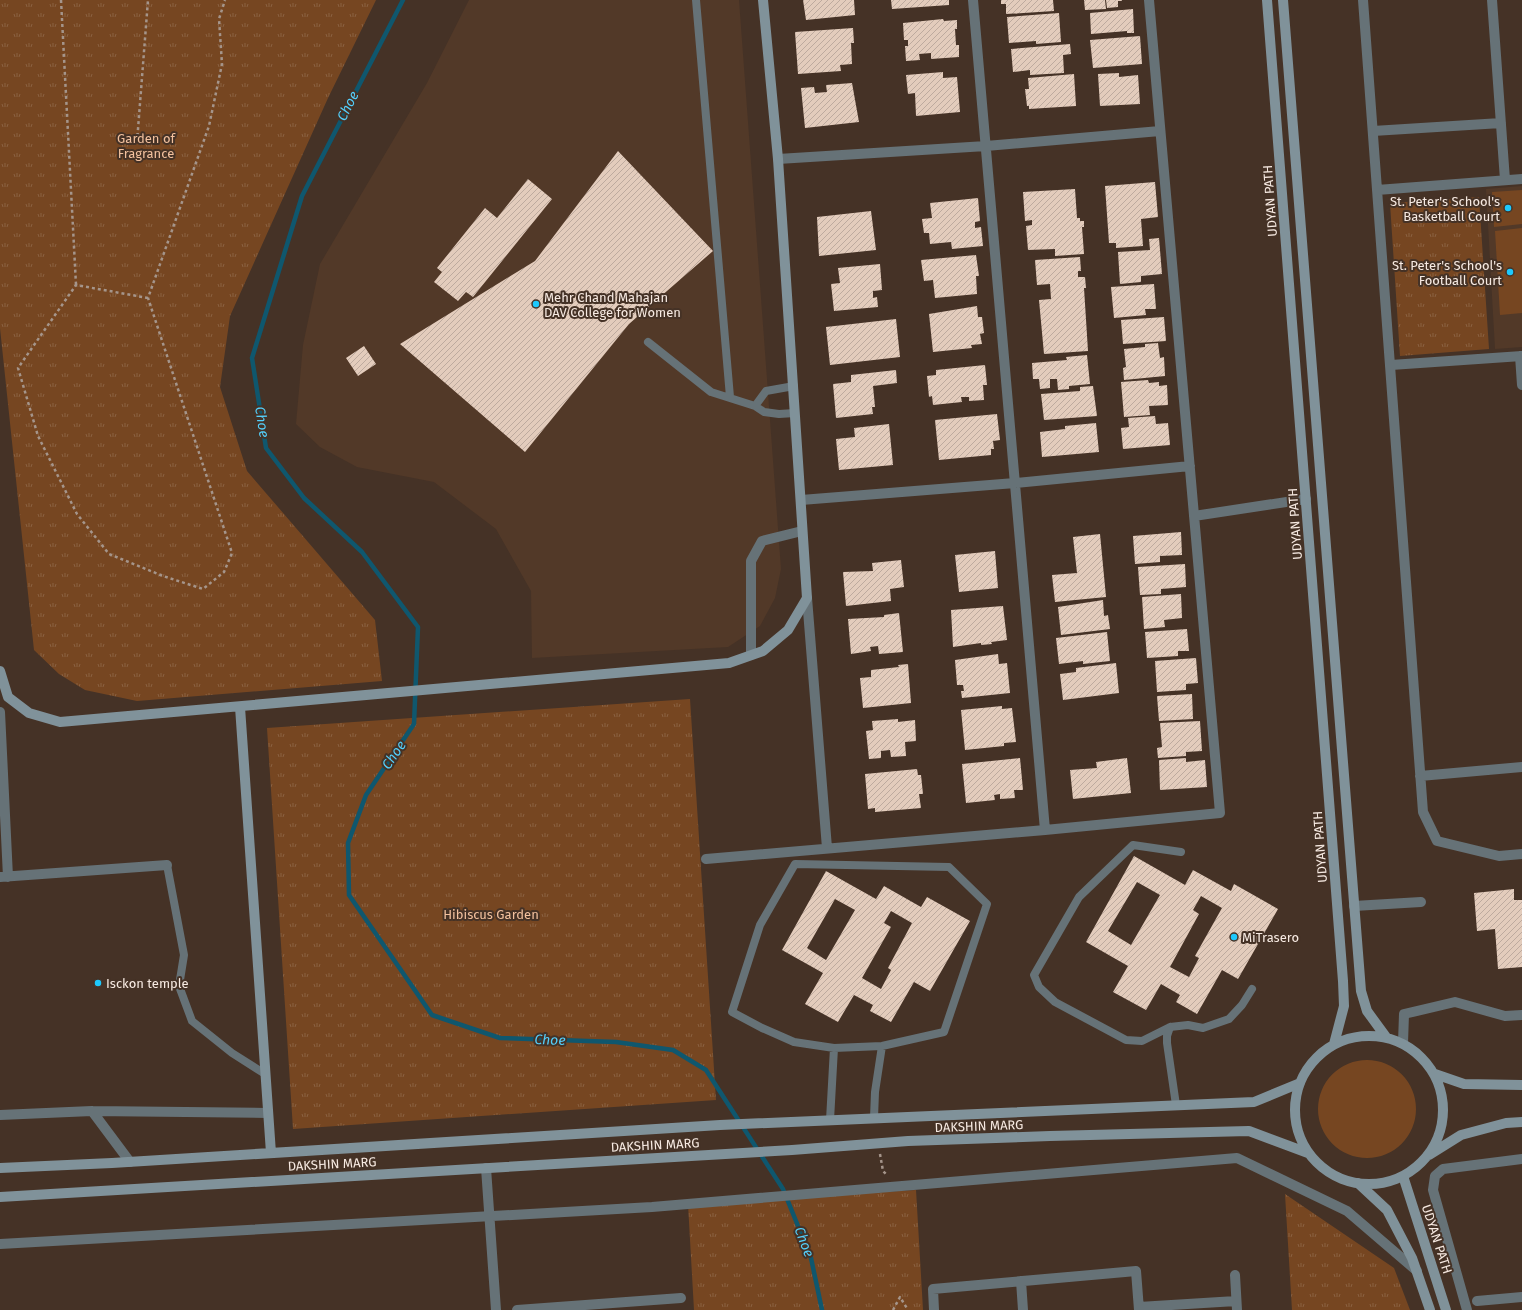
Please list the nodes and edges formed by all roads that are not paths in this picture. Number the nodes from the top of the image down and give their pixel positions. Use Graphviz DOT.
graph roads {
  1 [pos="696,0"];
  2 [pos="763,0"];
  3 [pos="974,0"];
  4 [pos="1149,0"];
  5 [pos="1267,0"];
  6 [pos="1283,0"];
  7 [pos="1363,0"];
  8 [pos="1492,0"];
  9 [pos="1501,123"];
  10 [pos="1160,131"];
  11 [pos="1373,131"];
  12 [pos="986,146"];
  13 [pos="778,159"];
  14 [pos="1522,179"];
  15 [pos="1505,180"];
  16 [pos="1378,190"];
  17 [pos="648,342"];
  18 [pos="1521,356"];
  19 [pos="1391,365"];
  20 [pos="1522,385"];
  21 [pos="794,386"];
  22 [pos="730,397"];
  23 [pos="755,406"];
  24 [pos="795,412"];
  25 [pos="1190,466"];
  26 [pos="1015,483"];
  27 [pos="1306,499"];
  28 [pos="801,500"];
  29 [pos="1194,516"];
  30 [pos="802,531"];
  31 [pos="807,598"];
  32 [pos="751,655"];
  33 [pos="0,671"];
  34 [pos="240,707"];
  35 [pos="0,712"];
  36 [pos="1522,767"];
  37 [pos="1420,776"];
  38 [pos="1045,830"];
  39 [pos="827,848"];
  40 [pos="1181,852"];
  41 [pos="1522,854"];
  42 [pos="706,859"];
  43 [pos="167,865"];
  44 [pos="4,877"];
  45 [pos="1421,902"];
  46 [pos="1354,906"];
  47 [pos="1252,988"];
  48 [pos="1522,1015"];
  49 [pos="1170,1027"];
  50 [pos="1386,1037"];
  51 [pos="1403,1043"];
  52 [pos="1334,1044"];
  53 [pos="882,1046"];
  54 [pos="834,1048"];
  55 [pos="265,1074"];
  56 [pos="1435,1074"];
  57 [pos="1300,1083"];
  58 [pos="1522,1085"];
  59 [pos="1176,1105"];
  60 [pos="92,1111"];
  61 [pos="268,1113"];
  62 [pos="0,1115"];
  63 [pos="874,1118"];
  64 [pos="830,1120"];
  65 [pos="1522,1122"];
  66 [pos="271,1153"];
  67 [pos="1308,1153"];
  68 [pos="1428,1156"];
  69 [pos="1522,1159"];
  70 [pos="130,1162"];
  71 [pos="0,1168"];
  72 [pos="486,1168"];
  73 [pos="1403,1176"];
  74 [pos="1358,1184"];
  75 [pos="0,1197"];
  76 [pos="490,1216"];
  77 [pos="0,1244"];
  78 [pos="1417,1271"];
  79 [pos="1235,1275"];
  80 [pos="1021,1281"];
  81 [pos="1522,1297"];
  82 [pos="681,1298"];
  83 [pos="1477,1301"];
  84 [pos="1236,1305"];
  85 [pos="628,1306"];
  86 [pos="1139,1308"];
  87 [pos="496,1310"];
  88 [pos="517,1310"];
  89 [pos="934,1310"];
  90 [pos="1023,1310"];
  91 [pos="1430,1310"];
  92 [pos="1446,1310"];
  93 [pos="1467,1310"];
  1 -- 22 [label="lane"];
  2 -- 13 [label="main road"];
  3 -- 12 [label="street"];
  4 -- 10 [label="street"];
  5 -- 27 [label="main road, UDYAN PATH"];
  6 -- 46 [label="main road"];
  7 -- 11 [label="street"];
  8 -- 9 [label="street"];
  9 -- 11 [label="street"];
  9 -- 15 [label="street"];
  10 -- 12 [label="street"];
  10 -- 25 [label="street"];
  11 -- 16 [label="street"];
  12 -- 13 [label="street"];
  12 -- 26 [label="street"];
  13 -- 21 [label="main road"];
  14 -- 15 [label="street"];
  15 -- 16 [label="street"];
  16 -- 19 [label="street"];
  17 -- 22 [label="lane"];
  18 -- 19 [label="street"];
  18 -- 20 [label="street"];
  19 -- 37 [label="street"];
  21 -- 23 [label="lane"];
  21 -- 24 [label="main road"];
  22 -- 23 [label="lane"];
  23 -- 24 [label="lane"];
  24 -- 28 [label="main road"];
  25 -- 26 [label="street"];
  25 -- 29 [label="street"];
  26 -- 28 [label="street"];
  26 -- 38 [label="street"];
  27 -- 29 [label="street"];
  27 -- 52 [label="main road, UDYAN PATH"];
  28 -- 30 [label="main road"];
  29 -- 38 [label="street"];
  30 -- 31 [label="main road"];
  30 -- 32 [label="street"];
  31 -- 32 [label="main road"];
  31 -- 39 [label="street"];
  32 -- 34 [label="main road"];
  33 -- 34 [label="main road"];
  34 -- 55 [label="main road"];
  35 -- 44 [label="street"];
  36 -- 37 [label="street"];
  37 -- 41 [label="street"];
  38 -- 39 [label="street"];
  39 -- 42 [label="street"];
  40 -- 49 [label="lane"];
  43 -- 44 [label="street"];
  43 -- 55 [label="lane"];
  45 -- 46 [label="street"];
  46 -- 50 [label="main road"];
  47 -- 49 [label="lane"];
  48 -- 51 [label="street"];
  49 -- 59 [label="lane"];
  50 -- 51 [label="main road"];
  50 -- 52 [label="main road"];
  51 -- 56 [label="main road"];
  52 -- 57 [label="main road"];
  53 -- 54 [label="lane"];
  53 -- 54 [label="lane"];
  53 -- 63 [label="lane"];
  54 -- 64 [label="lane"];
  55 -- 61 [label="main road"];
  56 -- 58 [label="main road"];
  56 -- 68 [label="main road"];
  57 -- 59 [label="main road, DAKSHIN MARG"];
  57 -- 67 [label="main road"];
  59 -- 63 [label="main road, DAKSHIN MARG"];
  60 -- 61 [label="street"];
  60 -- 62 [label="street"];
  60 -- 70 [label="street"];
  61 -- 66 [label="main road"];
  63 -- 64 [label="main road, DAKSHIN MARG"];
  64 -- 66 [label="main road, DAKSHIN MARG"];
  65 -- 68 [label="main road"];
  66 -- 70 [label="main road, DAKSHIN MARG"];
  67 -- 72 [label="main road, DAKSHIN MARG"];
  67 -- 74 [label="main road"];
  68 -- 73 [label="main road"];
  69 -- 93 [label="street"];
  70 -- 71 [label="main road, DAKSHIN MARG"];
  72 -- 75 [label="main road, DAKSHIN MARG"];
  72 -- 76 [label="street"];
  73 -- 74 [label="main road"];
  73 -- 92 [label="main road, UDYAN PATH"];
  74 -- 78 [label="main road"];
  76 -- 77 [label="street"];
  76 -- 78 [label="street"];
  76 -- 87 [label="street"];
  78 -- 91 [label="main road"];
  79 -- 84 [label="street"];
  80 -- 86 [label="street"];
  80 -- 89 [label="street"];
  80 -- 90 [label="street"];
  81 -- 83 [label="street"];
  82 -- 85 [label="street"];
  84 -- 86 [label="street"];
  85 -- 88 [label="street"];
}
